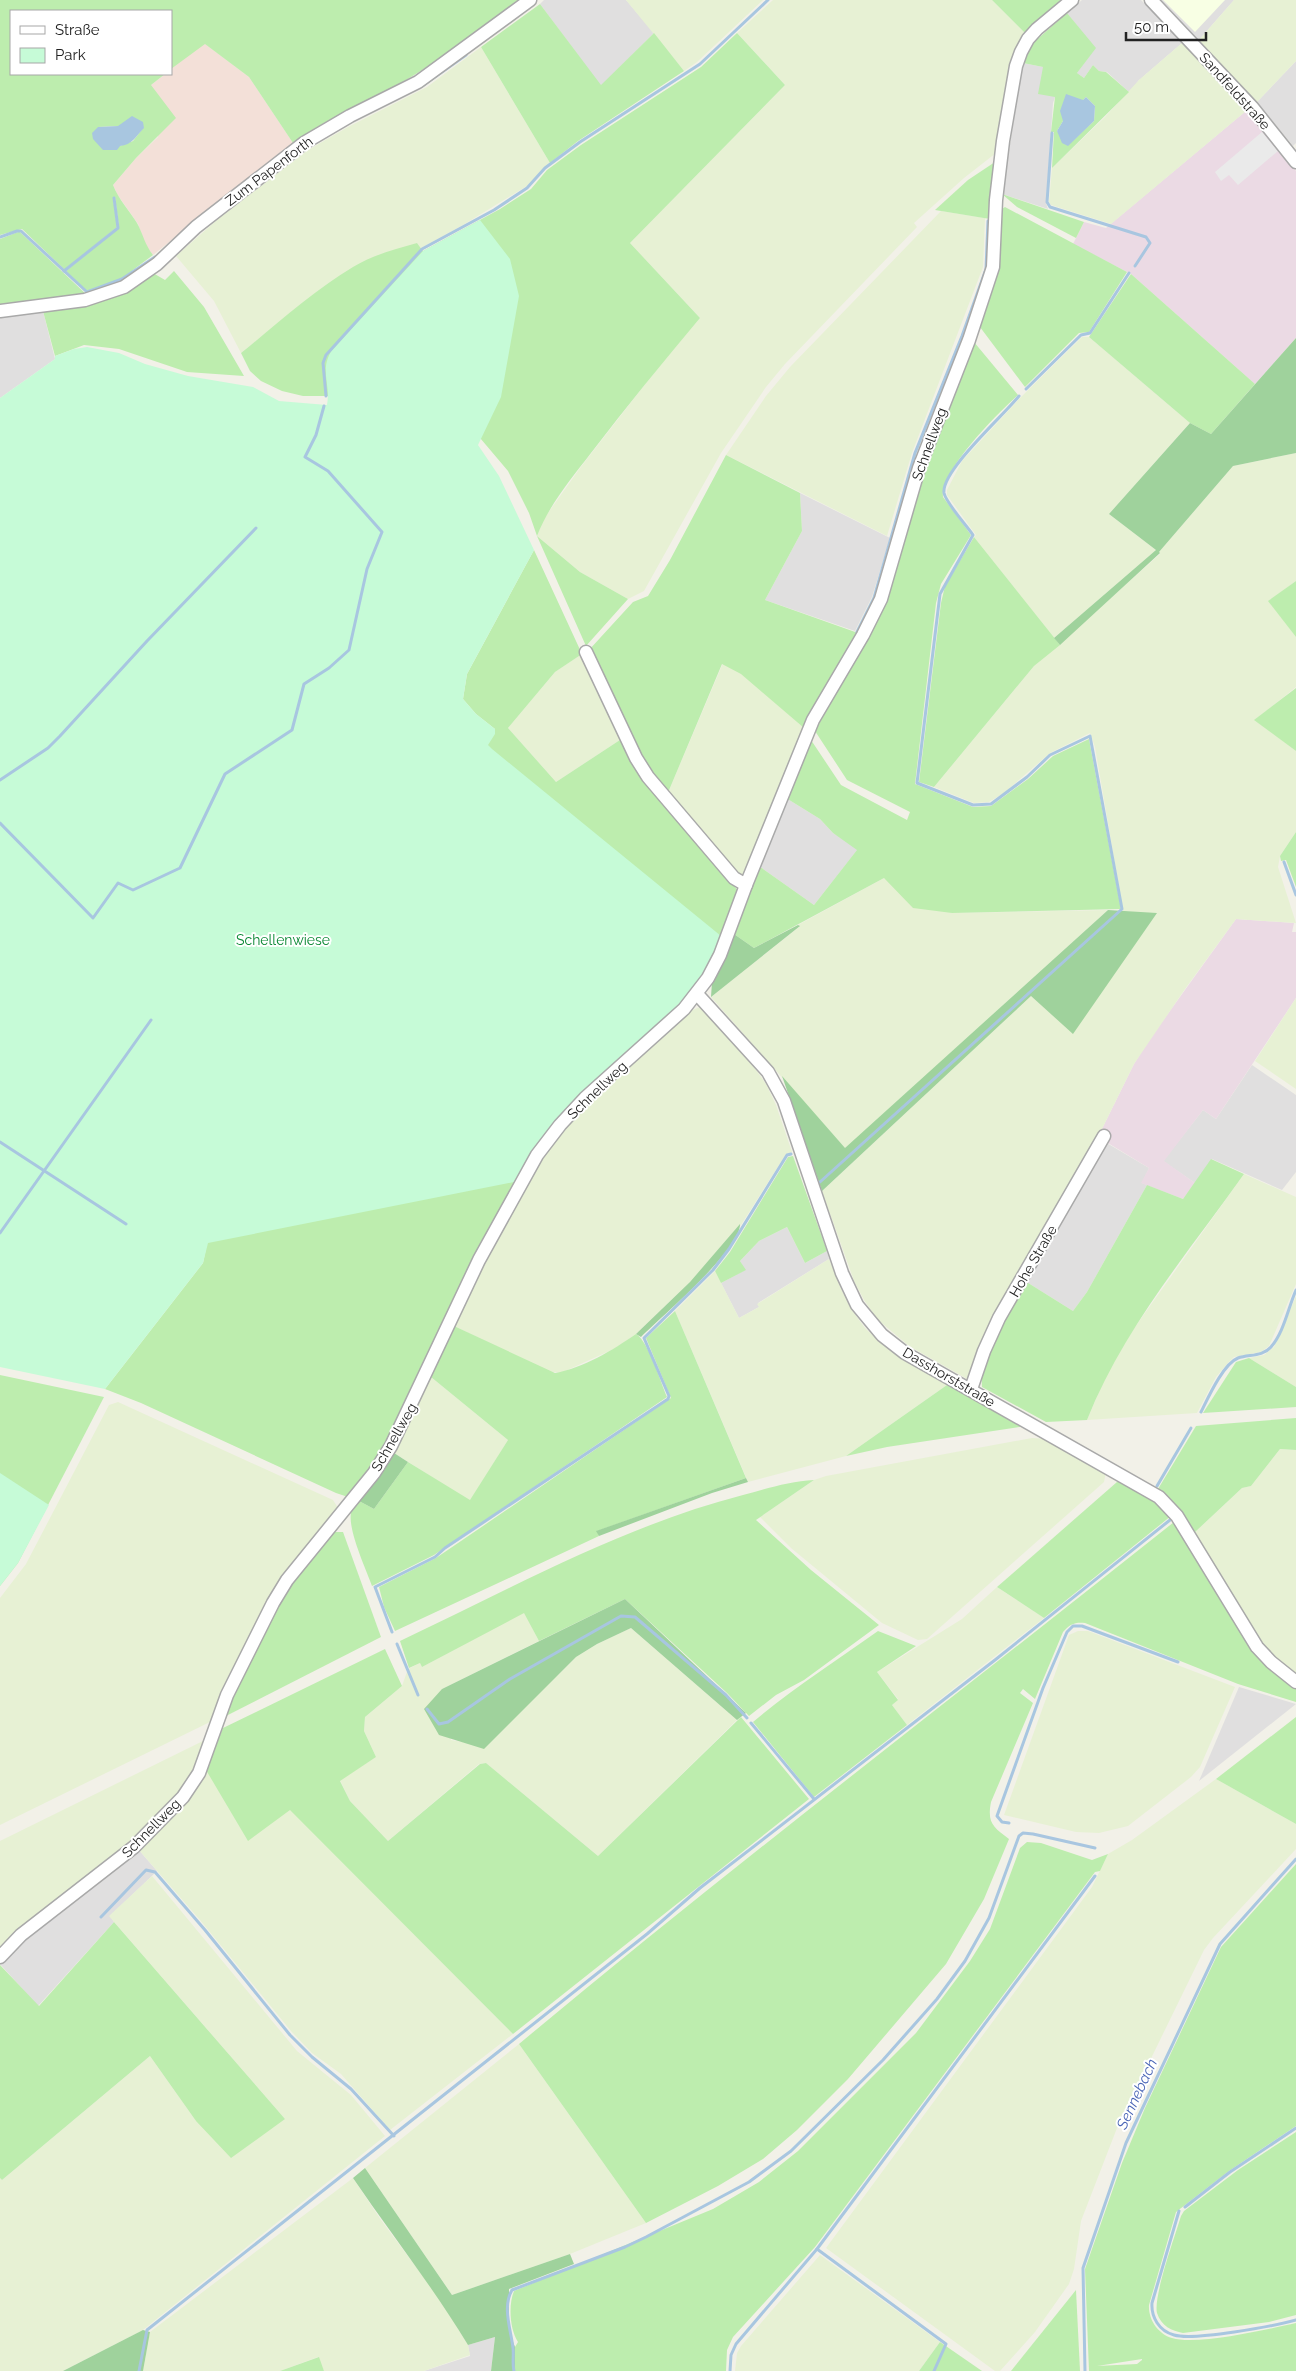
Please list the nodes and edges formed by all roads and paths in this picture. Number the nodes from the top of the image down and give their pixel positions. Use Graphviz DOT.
graph roads {
  1 [pos="530,0"];
  2 [pos="1072,0"];
  3 [pos="1151,0"];
  4 [pos="1296,162"];
  5 [pos="0,311"];
  6 [pos="586,652"];
  7 [pos="746,885"];
  8 [pos="697,994"];
  9 [pos="1104,1136"];
  10 [pos="971,1389"];
  11 [pos="1296,1682"];
  12 [pos="0,1957"];
  1 -- 5 [label="street, Zum Papenforth"];
  2 -- 7 [label="street, Schnellweg"];
  3 -- 4 [label="street, Sandfeldstraße"];
  6 -- 7 [label="street"];
  7 -- 8 [label="street, Schnellweg"];
  8 -- 10 [label="street, Dasshorststraße"];
  8 -- 12 [label="street, Schnellweg"];
  9 -- 10 [label="street, Hohe Straße"];
  10 -- 11 [label="street, Dasshorststraße"];
}
